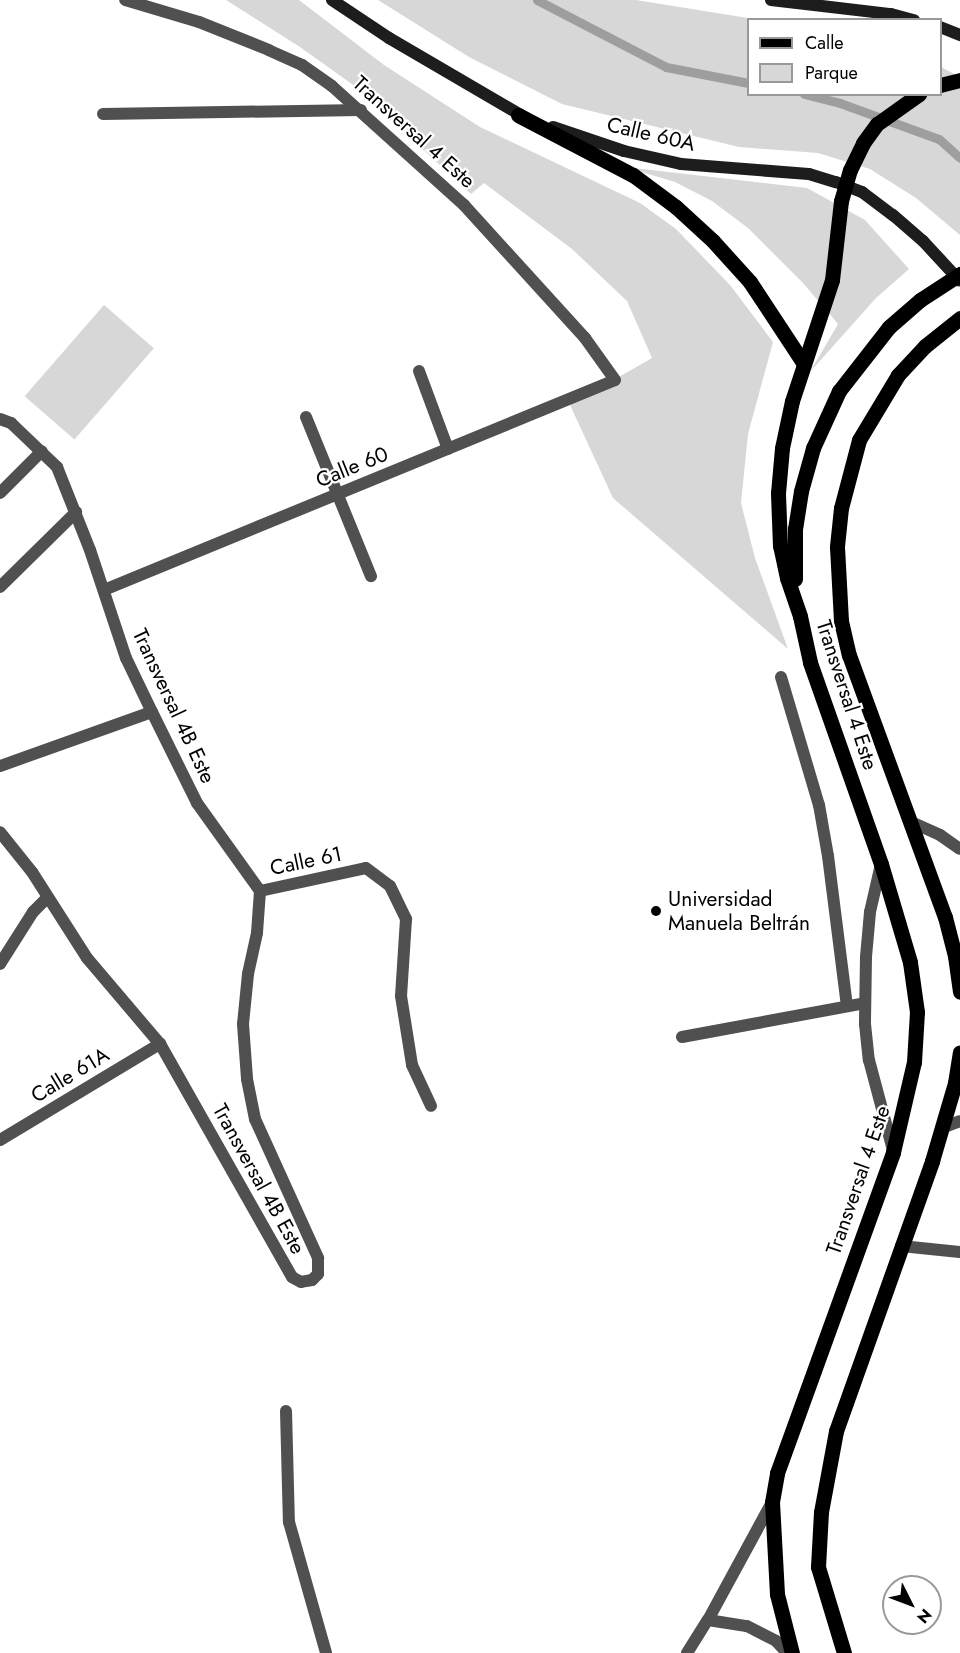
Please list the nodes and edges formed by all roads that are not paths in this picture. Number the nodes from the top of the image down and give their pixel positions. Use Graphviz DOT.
graph roads {
  1 [pos="125,0"];
  2 [pos="332,0"];
  3 [pos="771,0"];
  4 [pos="906,18"];
  5 [pos="942,28"];
  6 [pos="960,35"];
  7 [pos="960,80"];
  8 [pos="942,84"];
  9 [pos="916,96"];
  10 [pos="361,110"];
  11 [pos="103,114"];
  12 [pos="518,115"];
  13 [pos="960,274"];
  14 [pos="960,281"];
  15 [pos="960,318"];
  16 [pos="804,364"];
  17 [pos="419,371"];
  18 [pos="615,380"];
  19 [pos="306,417"];
  20 [pos="0,419"];
  21 [pos="448,448"];
  22 [pos="42,451"];
  23 [pos="0,493"];
  24 [pos="337,494"];
  25 [pos="76,512"];
  26 [pos="371,576"];
  27 [pos="0,587"];
  28 [pos="104,590"];
  29 [pos="800,616"];
  30 [pos="781,677"];
  31 [pos="152,712"];
  32 [pos="0,766"];
  33 [pos="911,822"];
  34 [pos="0,832"];
  35 [pos="960,849"];
  36 [pos="881,864"];
  37 [pos="260,891"];
  38 [pos="47,898"];
  39 [pos="0,964"];
  40 [pos="960,992"];
  41 [pos="865,1003"];
  42 [pos="847,1006"];
  43 [pos="682,1037"];
  44 [pos="160,1044"];
  45 [pos="960,1052"];
  46 [pos="431,1106"];
  47 [pos="960,1121"];
  48 [pos="942,1128"];
  49 [pos="0,1140"];
  50 [pos="893,1152"];
  51 [pos="901,1246"];
  52 [pos="960,1252"];
  53 [pos="286,1411"];
  54 [pos="772,1502"];
  55 [pos="708,1620"];
  56 [pos="326,1653"];
  57 [pos="687,1653"];
  58 [pos="787,1653"];
  59 [pos="792,1653"];
  60 [pos="844,1653"];
  1 -- 10 [label="street, Transversal 4 Este"];
  2 -- 12 [label="street, Calle 60A"];
  3 -- 4 [label="street"];
  5 -- 6 [label="street"];
  7 -- 8 [label="main road"];
  9 -- 16 [label="main road"];
  10 -- 11 [label="street"];
  10 -- 18 [label="street, Transversal 4 Este"];
  12 -- 14 [label="street, Calle 60A"];
  12 -- 16 [label="main road"];
  13 -- 29 [label="main road"];
  15 -- 33 [label="main road, Transversal 4 Este"];
  16 -- 29 [label="main road"];
  17 -- 21 [label="street"];
  18 -- 21 [label="street, Calle 60"];
  19 -- 24 [label="street"];
  20 -- 22 [label="street, Transversal 4B Este"];
  21 -- 24 [label="street, Calle 60"];
  22 -- 23 [label="street"];
  22 -- 25 [label="street, Transversal 4B Este"];
  24 -- 26 [label="street"];
  24 -- 28 [label="street, Calle 60"];
  25 -- 27 [label="street"];
  25 -- 28 [label="street, Transversal 4B Este"];
  28 -- 31 [label="street, Transversal 4B Este"];
  29 -- 36 [label="main road, Transversal 4 Este"];
  30 -- 42 [label="street"];
  31 -- 32 [label="street"];
  31 -- 37 [label="street, Transversal 4B Este"];
  33 -- 35 [label="street"];
  33 -- 40 [label="main road, Transversal 4 Este"];
  34 -- 38 [label="street, Transversal 4B Este"];
  36 -- 41 [label="street"];
  36 -- 50 [label="main road, Transversal 4 Este"];
  37 -- 44 [label="street, Transversal 4B Este"];
  37 -- 46 [label="street, Calle 61"];
  38 -- 39 [label="street"];
  38 -- 44 [label="street, Transversal 4B Este"];
  41 -- 42 [label="street"];
  41 -- 50 [label="street"];
  42 -- 43 [label="street"];
  44 -- 49 [label="street, Calle 61A"];
  45 -- 48 [label="main road"];
  47 -- 48 [label="street"];
  48 -- 51 [label="main road"];
  50 -- 54 [label="main road, Transversal 4 Este"];
  51 -- 52 [label="street"];
  51 -- 60 [label="main road"];
  53 -- 56 [label="street"];
  54 -- 55 [label="street"];
  54 -- 59 [label="main road, Transversal 4 Este"];
  55 -- 57 [label="street"];
  55 -- 58 [label="street"];
}
